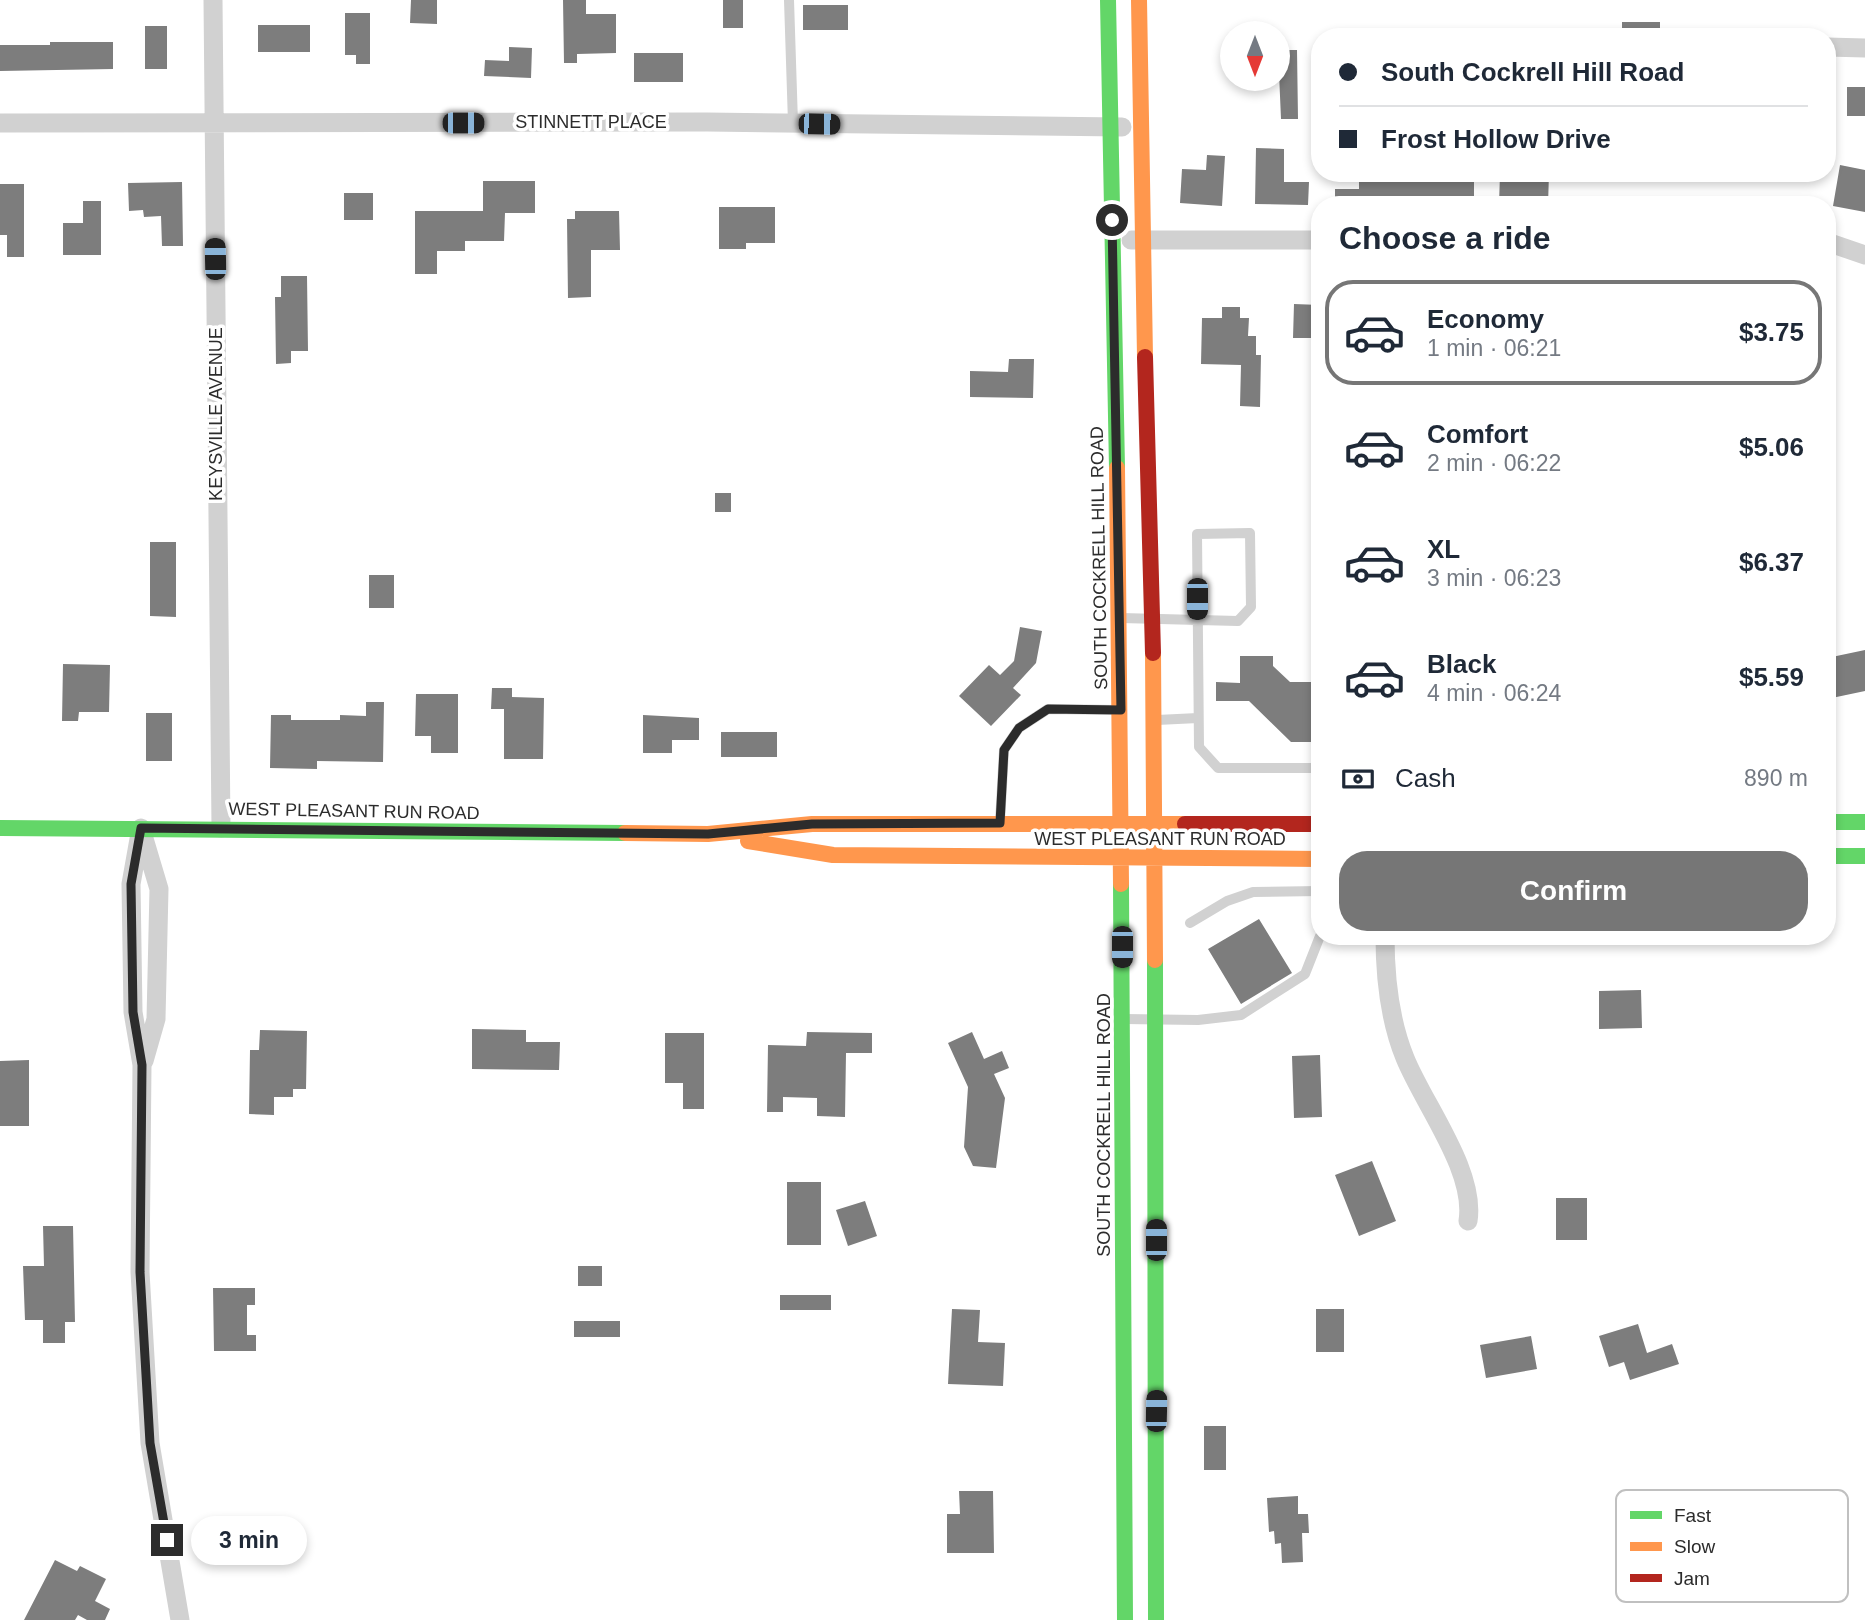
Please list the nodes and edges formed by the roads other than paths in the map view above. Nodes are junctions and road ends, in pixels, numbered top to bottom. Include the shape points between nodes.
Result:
1 (212, 0) edge
2 (789, 0) edge
3 (1108, 0) edge
4 (1139, 0) edge
5 (1836, 47) edge
6 (1865, 48) edge
7 (0, 123) edge
8 (214, 123) junction
9 (793, 123) junction
10 (1109, 127) junction
11 (1141, 127) junction
12 (1112, 240) junction
13 (1142, 240) junction
14 (1311, 240) edge
15 (1836, 245) edge
16 (1865, 256) edge
17 (1120, 618) junction
18 (1154, 619) junction
19 (1197, 621) junction
20 (1121, 710) junction
21 (1198, 718) junction
22 (1155, 720) junction
23 (1311, 768) edge
24 (1836, 822) edge
25 (1865, 822) edge
26 (1000, 823) junction
27 (1121, 823) junction
28 (1156, 823) junction
29 (1311, 824) edge
30 (0, 828) edge
31 (141, 828) junction
32 (221, 828) junction
33 (708, 834) junction
34 (1836, 856) edge
35 (1865, 856) edge
36 (1122, 858) junction
37 (1156, 859) junction
38 (1311, 859) edge
39 (1311, 891) edge
40 (1190, 923) dead end
41 (1316, 945) edge
42 (1385, 945) edge
43 (1122, 1018) junction
44 (1155, 1019) junction
45 (142, 1065) junction
46 (1468, 1221) dead end
47 (180, 1620) edge
48 (1125, 1620) edge
49 (1156, 1620) edge

1 - 8 street, KEYSVILLE AVENUE
2 - 9 lane
3 - 10 main road, SOUTH COCKRELL HILL ROAD
4 - 11 main road
5 - 6 street
7 - 8 street, STINNETT PLACE
8 - 9 street, STINNETT PLACE
8 - 32 street, KEYSVILLE AVENUE
9 - 10 street, STINNETT PLACE
10 - 11 street, STINNETT PLACE
10 - 12 main road, SOUTH COCKRELL HILL ROAD
11 - 13 main road
12 - 13 street
12 - 17 main road, SOUTH COCKRELL HILL ROAD
13 - 14 street
13 - 18 main road
15 - 16 street
17 - 18 lane
17 - 20 main road, SOUTH COCKRELL HILL ROAD
18 - 19 lane
18 - 22 main road
19 - 19 lane via 1238,621 1251,607 1251,533 1196,534
19 - 21 lane
20 - 26 lane via 1048,709 1019,728 1004,750
20 - 27 main road, SOUTH COCKRELL HILL ROAD
21 - 22 lane
21 - 23 lane via 1199,747 1218,768
22 - 28 main road
24 - 25 main road
26 - 27 main road, WEST PLEASANT RUN ROAD
26 - 33 main road, WEST PLEASANT RUN ROAD via 812,824
27 - 28 main road, WEST PLEASANT RUN ROAD
27 - 36 main road, SOUTH COCKRELL HILL ROAD
28 - 29 main road, WEST PLEASANT RUN ROAD
28 - 37 main road
30 - 31 main road, WEST PLEASANT RUN ROAD
31 - 32 main road, WEST PLEASANT RUN ROAD
31 - 45 street via 131,884 133,1012
31 - 45 street via 159,889 156,1019
32 - 33 main road, WEST PLEASANT RUN ROAD
33 - 36 main road, WEST PLEASANT RUN ROAD via 833,855
34 - 35 main road
36 - 37 main road, WEST PLEASANT RUN ROAD
36 - 43 main road, SOUTH COCKRELL HILL ROAD
37 - 38 main road, WEST PLEASANT RUN ROAD
37 - 44 main road
39 - 40 lane via 1253,892
41 - 44 lane via 1305,974 1241,1015
42 - 46 street via 1391,1012 1405,1057 1468,1190
43 - 44 lane
43 - 48 main road, SOUTH COCKRELL HILL ROAD
44 - 49 main road
45 - 47 street via 140,1272 150,1443

